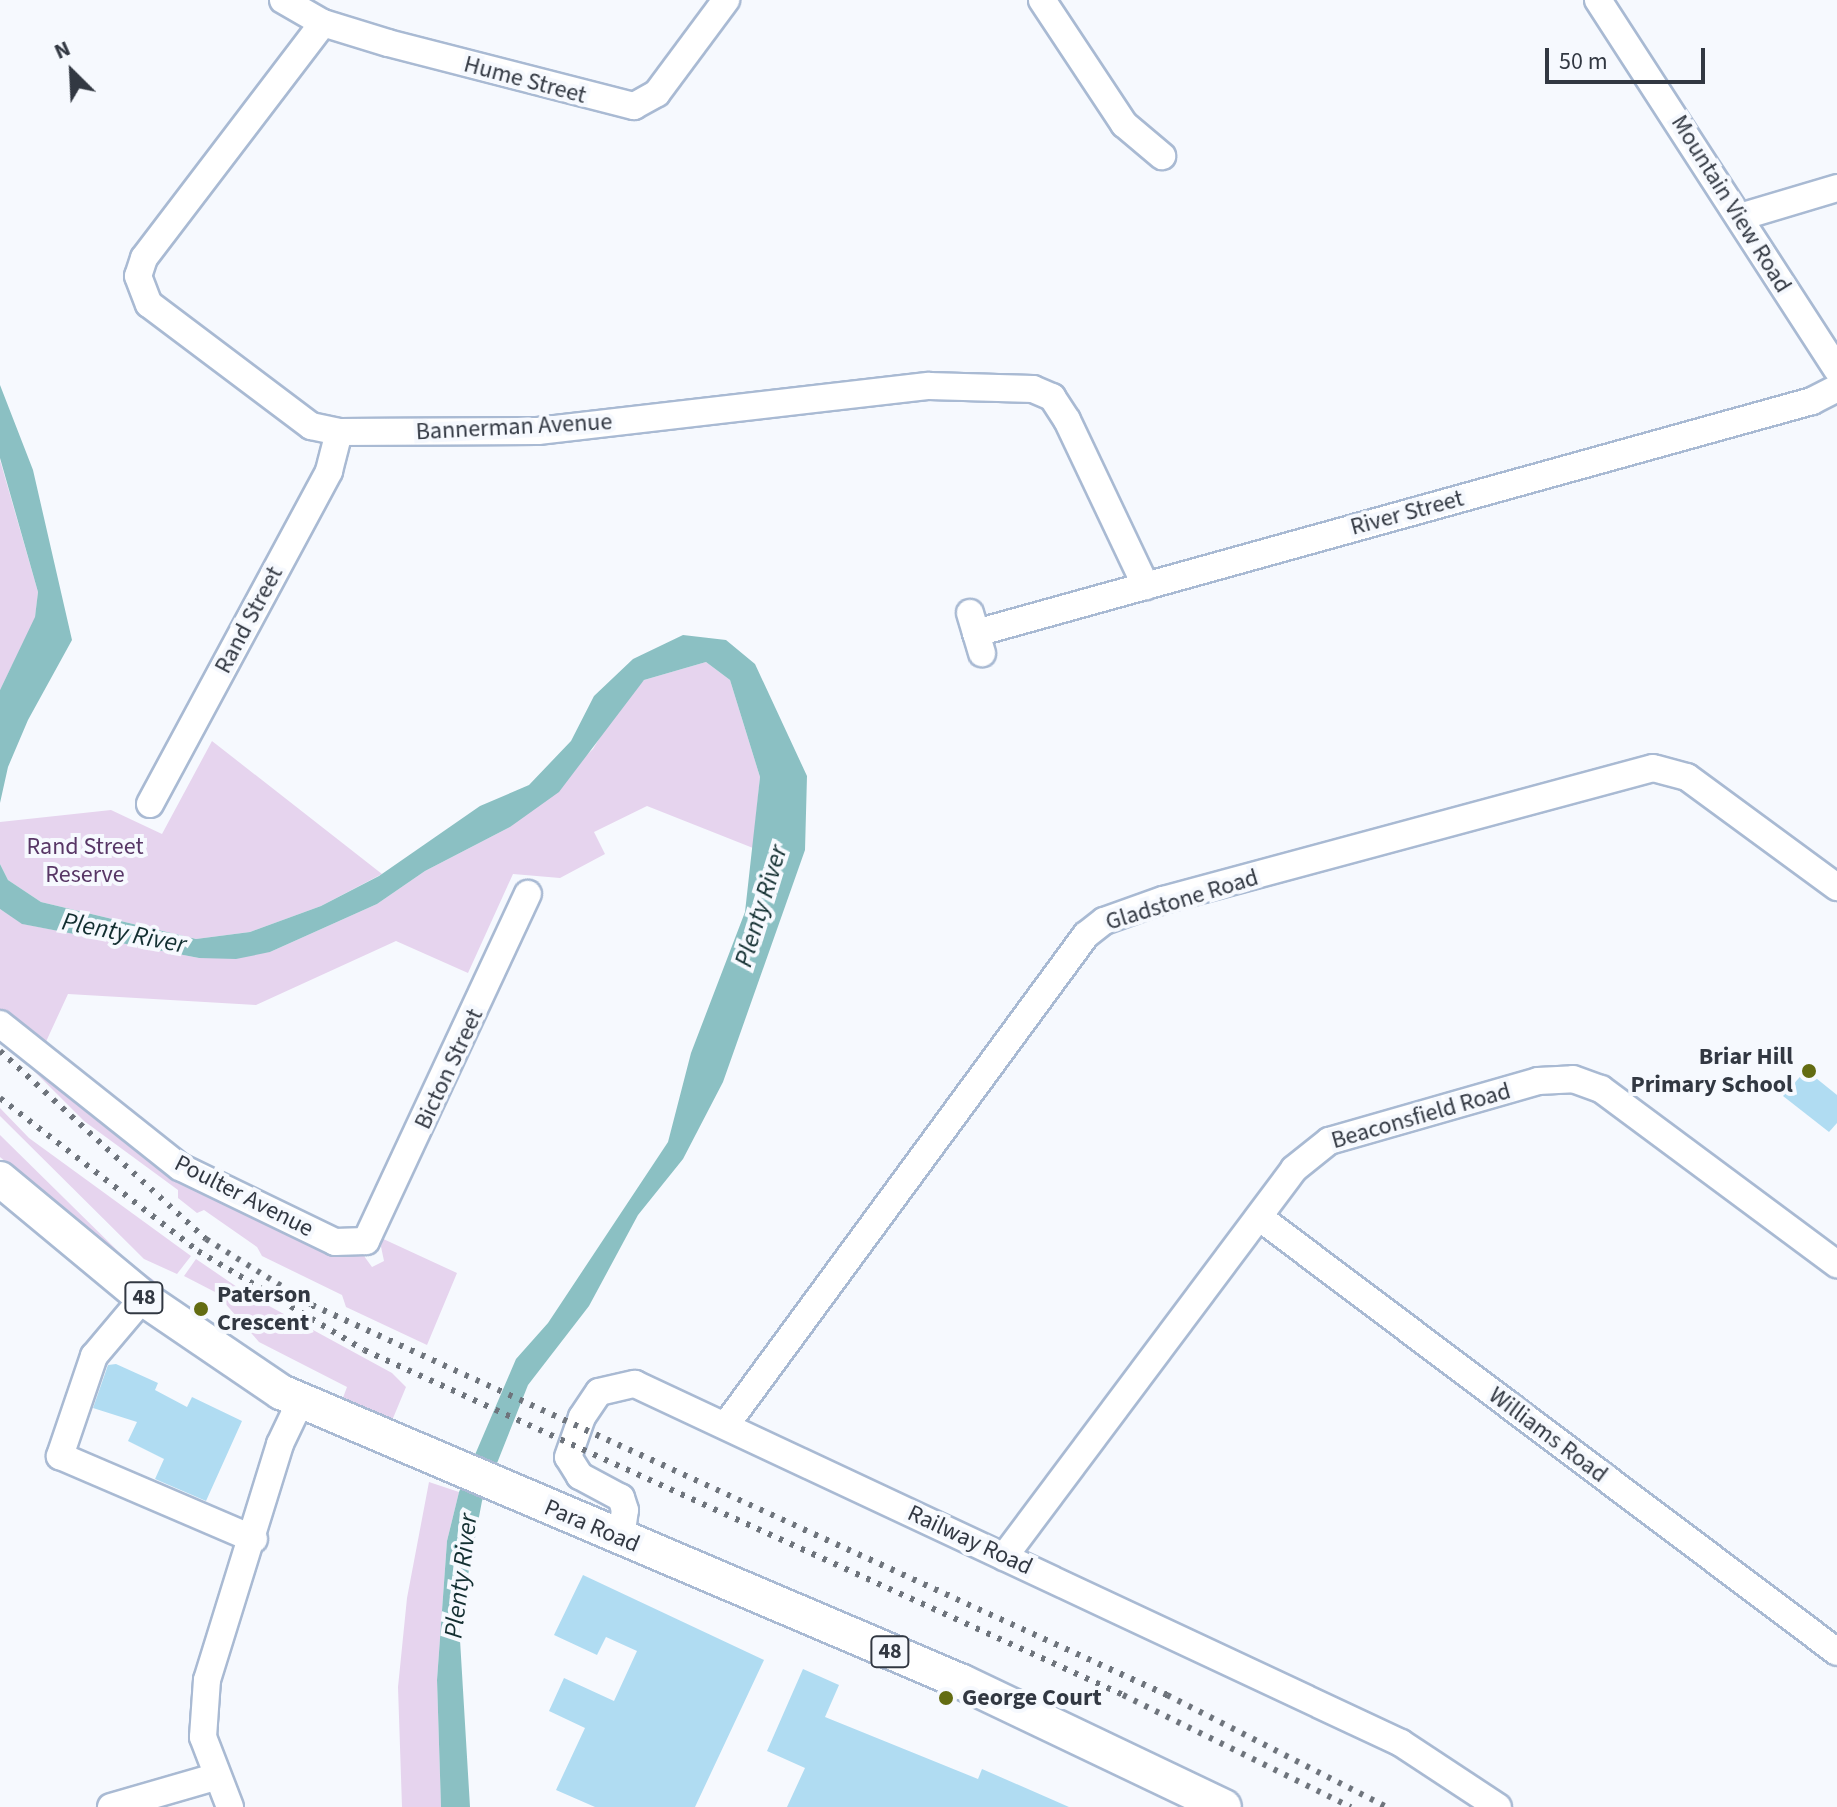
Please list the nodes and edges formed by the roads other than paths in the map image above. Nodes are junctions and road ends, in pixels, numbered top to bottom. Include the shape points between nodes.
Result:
1 (283, 0) edge
2 (726, 0) edge
3 (1042, 0) edge
4 (1598, 0) edge
5 (323, 23) junction
6 (1162, 156) dead end
7 (1837, 188) edge
8 (1740, 217) junction
9 (1837, 369) edge
10 (1837, 388) edge
11 (339, 432) junction
12 (1146, 586) junction
13 (976, 633) dead end
14 (150, 804) dead end
15 (1837, 887) edge
16 (528, 894) dead end
17 (0, 1024) edge
18 (0, 1179) edge
19 (1259, 1217) junction
20 (371, 1251) joint
21 (1837, 1264) edge
22 (143, 1298) junction
23 (300, 1402) junction
24 (726, 1425) junction
25 (621, 1538) junction
26 (254, 1539) junction
27 (1004, 1557) junction
28 (1837, 1652) edge
29 (215, 1777) junction
30 (111, 1807) edge
31 (230, 1807) edge
32 (1224, 1807) edge
33 (1498, 1807) edge

1 - 5 street, Hume Street
2 - 5 street, Hume Street via 657,93 634,106
3 - 6 street via 1124,124
4 - 8 street, Mountain View Road
5 - 11 street, Bannerman Avenue via 144,258 138,283 149,304 311,426
7 - 8 street
8 - 9 street, Mountain View Road
10 - 12 street, River Street via 1812,401
11 - 12 street, Bannerman Avenue via 538,431 929,386 1033,389 1052,397 1067,420
11 - 14 street, Rand Street via 329,471
12 - 13 street, River Street
15 - 24 street, Gladstone Road via 1687,777 1653,768 1163,900 1104,921 1086,935
16 - 20 street, Bicton Street
17 - 20 street, Poulter Avenue via 180,1167 335,1242
18 - 22 main road, Para Road / 48
19 - 21 street, Beaconsfield Road via 1294,1169 1329,1141 1538,1081 1573,1079 1601,1089
19 - 27 street, Beaconsfield Road
19 - 28 street, Williams Road
22 - 23 main road, Para Road / 48 via 233,1365
22 - 26 street via 94,1356 60,1456
23 - 25 main road, Para Road / 48
23 - 26 street via 280,1444
24 - 25 street, Railway Road via 645,1386 614,1385 599,1392 582,1417 568,1457 580,1476 621,1498
24 - 27 street, Railway Road
25 - 32 main road, Para Road / 48 via 962,1682
26 - 29 street via 201,1711
27 - 33 street, Railway Road via 1401,1743
29 - 30 street
29 - 31 street

